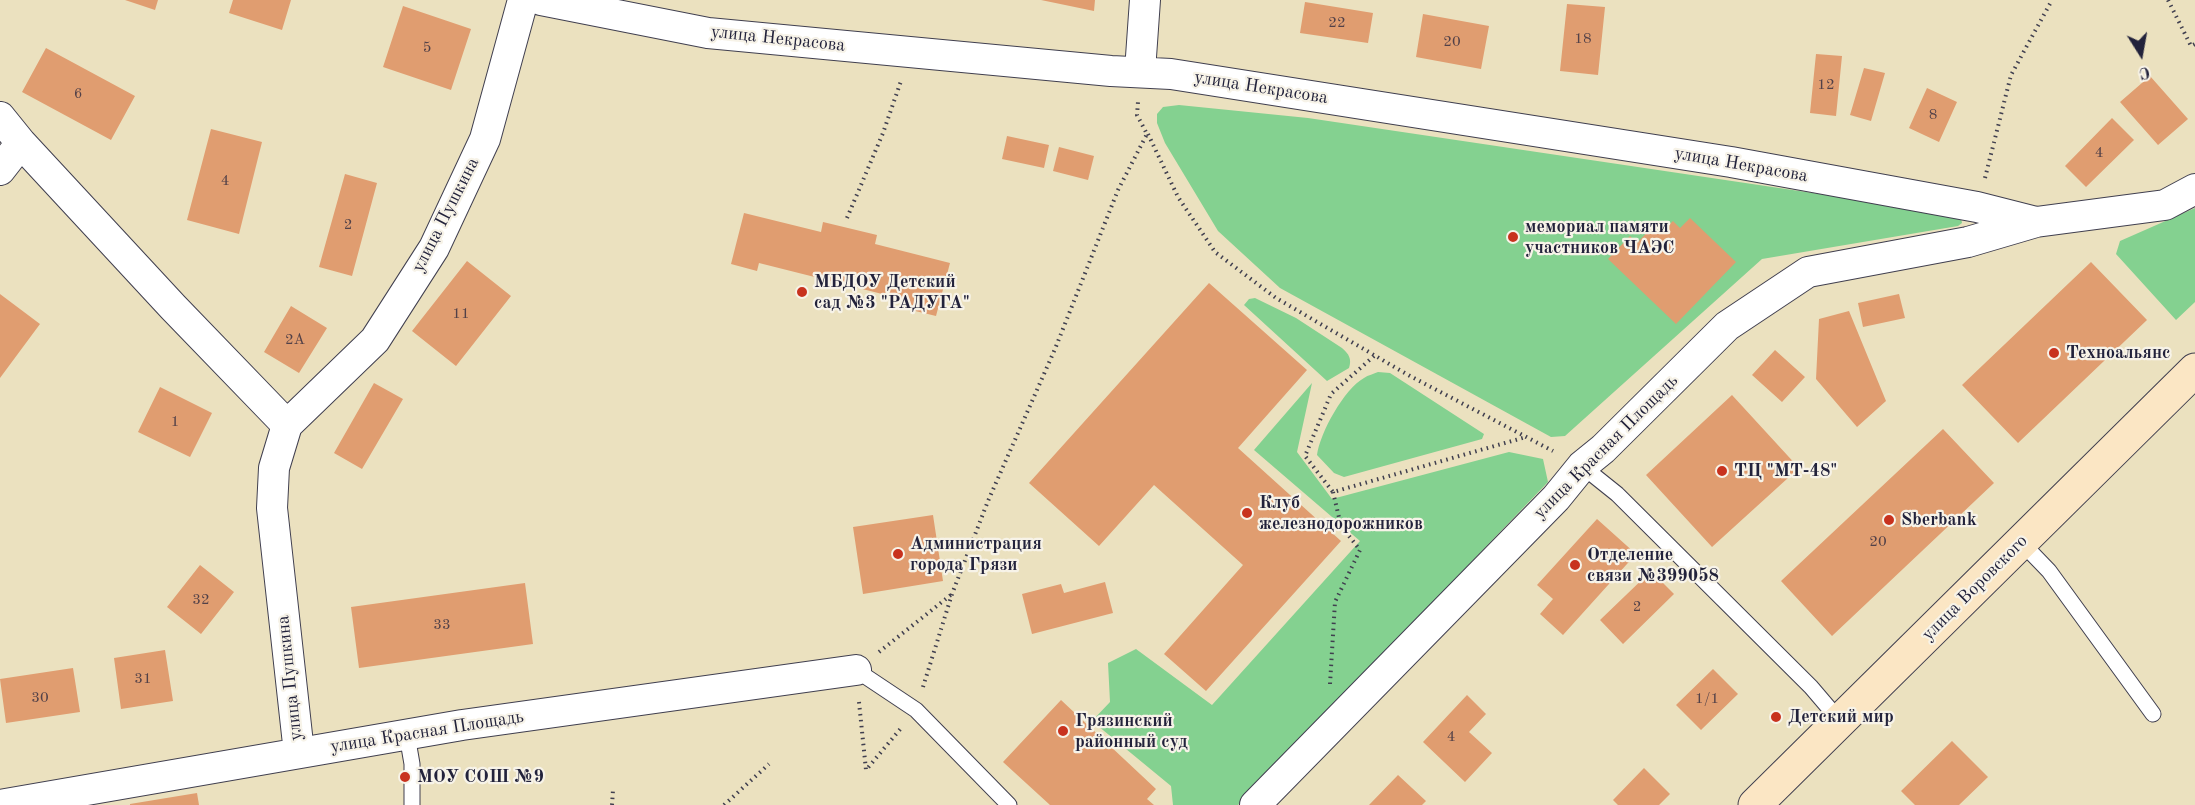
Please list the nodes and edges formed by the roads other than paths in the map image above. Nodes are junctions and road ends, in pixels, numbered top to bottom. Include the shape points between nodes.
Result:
1 (523, 0) edge
2 (541, 0) edge
3 (1145, 0) edge
4 (1129, 71) junction
5 (0, 117) edge
6 (21, 143) junction
7 (0, 170) edge
8 (2195, 189) edge
9 (1977, 207) junction
10 (2036, 222) junction
11 (1968, 242) junction
12 (2195, 370) edge
13 (287, 425) junction
14 (1582, 466) junction
15 (2021, 542) junction
16 (856, 670) joint
17 (2153, 714) dead end
18 (1840, 721) junction
19 (407, 735) junction
20 (298, 753) junction
21 (0, 805) edge
22 (412, 805) edge
23 (1009, 805) edge
24 (1255, 805) edge
25 (1755, 805) edge

1 - 13 street, улица Пушкина via 484,139 434,248 375,340
2 - 4 street, улица Некрасова via 708,33
3 - 4 street
4 - 9 street, улица Некрасова via 1171,74 1731,162
5 - 6 street
6 - 7 street
6 - 13 street
8 - 10 street, улица Некрасова via 2164,205
9 - 10 street, улица Некрасова
9 - 11 street via 1989,228
10 - 11 street, улица Красная Площадь
11 - 14 street, улица Красная Площадь via 1808,272 1727,326
12 - 15 main road, улица Воровского
13 - 20 street, улица Пушкина via 274,468 272,508
14 - 18 lane via 1617,494 1811,687
14 - 24 street, улица Красная Площадь via 1556,498
15 - 17 lane via 2049,571
15 - 18 main road, улица Воровского
16 - 19 street, улица Красная Площадь
16 - 23 lane via 916,710
18 - 25 main road, улица Воровского
19 - 20 street, улица Красная Площадь
19 - 22 lane
20 - 21 street, улица Красная Площадь

